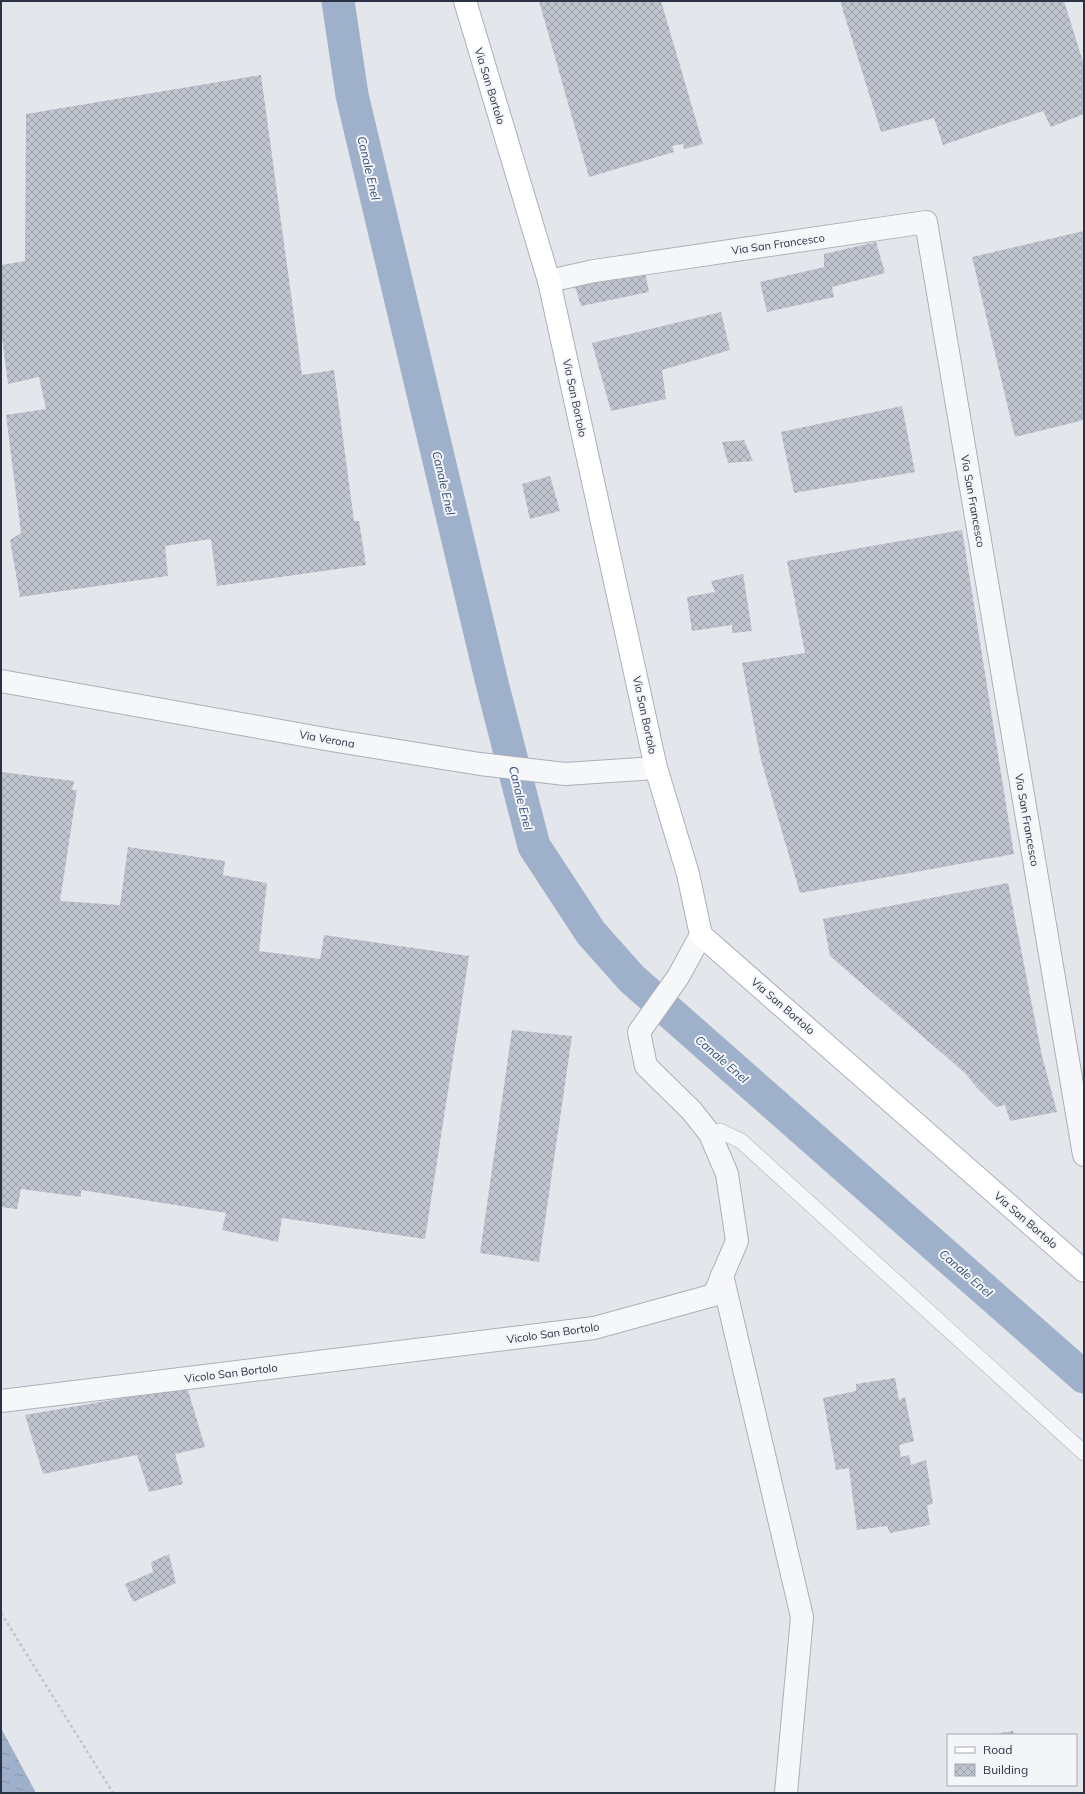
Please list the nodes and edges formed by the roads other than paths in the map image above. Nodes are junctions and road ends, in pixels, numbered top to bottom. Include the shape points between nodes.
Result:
1 (465, 1) edge
2 (549, 281) junction
3 (1, 681) edge
4 (656, 768) junction
5 (702, 935) junction
6 (710, 1134) junction
7 (1084, 1155) edge
8 (1084, 1271) edge
9 (722, 1275) junction
10 (1, 1401) edge
11 (1084, 1453) edge
12 (786, 1793) edge

1 - 2 street, Via San Bortolo
2 - 4 street, Via San Bortolo
2 - 7 street, Via San Francesco via 594,271 926,222
3 - 4 street, Via Verona via 480,764 565,774
4 - 5 street, Via San Bortolo via 688,874
5 - 6 street, Vicolo San Bortolo via 678,977 639,1032 646,1066 691,1110
5 - 8 street, Via San Bortolo
6 - 9 street, Vicolo San Bortolo via 727,1174 737,1241
6 - 11 lane via 720,1131 741,1141
9 - 10 street, Vicolo San Bortolo via 714,1294 594,1328
9 - 12 street via 802,1617

